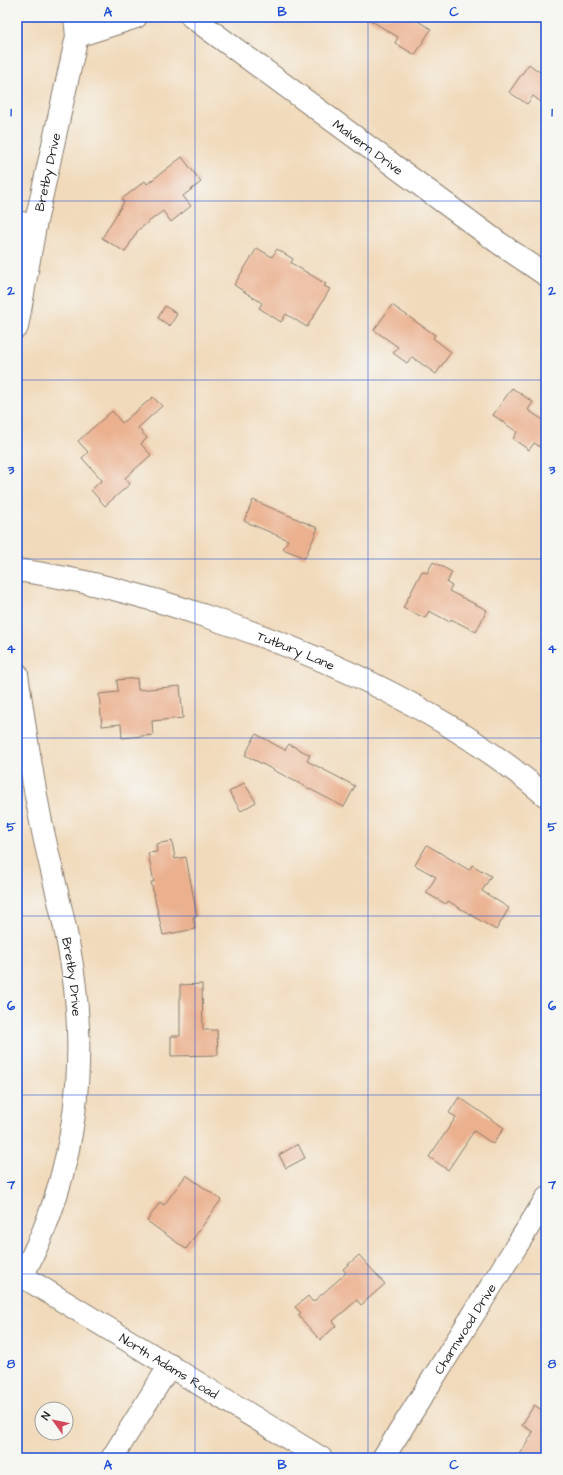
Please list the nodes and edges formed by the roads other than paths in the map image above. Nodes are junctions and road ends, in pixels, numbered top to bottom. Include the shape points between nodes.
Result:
1 (136, 17) edge
2 (192, 17) edge
3 (76, 26) edge
4 (26, 224) edge
5 (546, 275) edge
6 (17, 327) edge
7 (17, 570) edge
8 (17, 674) edge
9 (546, 796) edge
10 (546, 1199) edge
11 (20, 1275) edge
12 (170, 1365) junction
13 (112, 1458) edge
14 (321, 1458) edge
15 (384, 1458) edge

1 - 3 street
2 - 5 street, Malvern Drive
3 - 4 street, Bretby Drive
4 - 6 street, Bretby Drive
7 - 9 street, Tutbury Lane via 107,587 171,604 308,654 416,707 458,732
8 - 11 street, Bretby Drive via 43,834 69,948 78,1026 76,1103 63,1173 38,1247
10 - 15 street, Charnwood Drive
11 - 12 street, North Adams Road
12 - 13 street
12 - 14 street, North Adams Road

